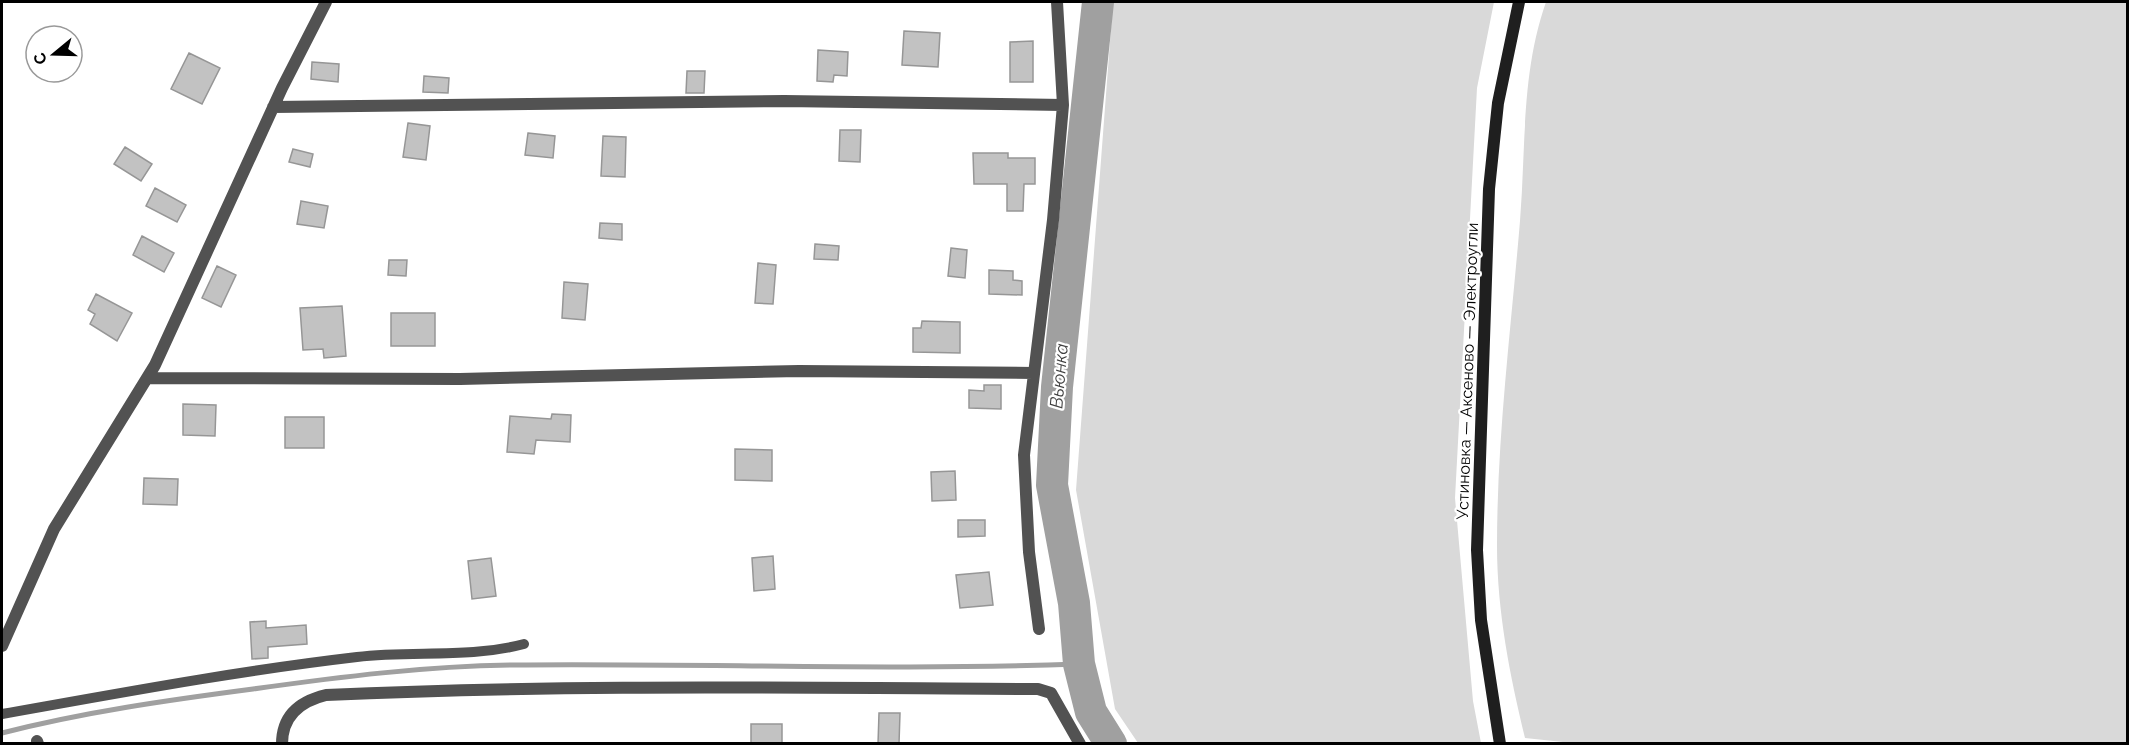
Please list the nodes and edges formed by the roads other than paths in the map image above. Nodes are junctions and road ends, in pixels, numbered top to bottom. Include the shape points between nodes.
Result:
1 (326, 2) edge
2 (1057, 2) edge
3 (1519, 2) edge
4 (1064, 105) junction
5 (273, 107) junction
6 (1034, 373) junction
7 (147, 378) junction
8 (1039, 629) dead end
9 (524, 644) dead end
10 (2, 646) edge
11 (2, 714) edge
12 (282, 744) edge
13 (1080, 744) edge
14 (1500, 744) edge

1 - 5 street
2 - 4 street
3 - 14 main road, Устиновка — Аксеново — Электроугли via 1498,103 1489,189 1478,550 1481,620
4 - 5 street via 772,101
4 - 6 street
5 - 7 street
6 - 7 street via 800,371 460,379
6 - 8 street via 1024,455 1029,552
7 - 10 street via 54,529
9 - 11 lane via 493,652 360,656 307,663
12 - 13 street via 290,715 307,700 326,695 450,689 799,688 1038,689 1051,693

